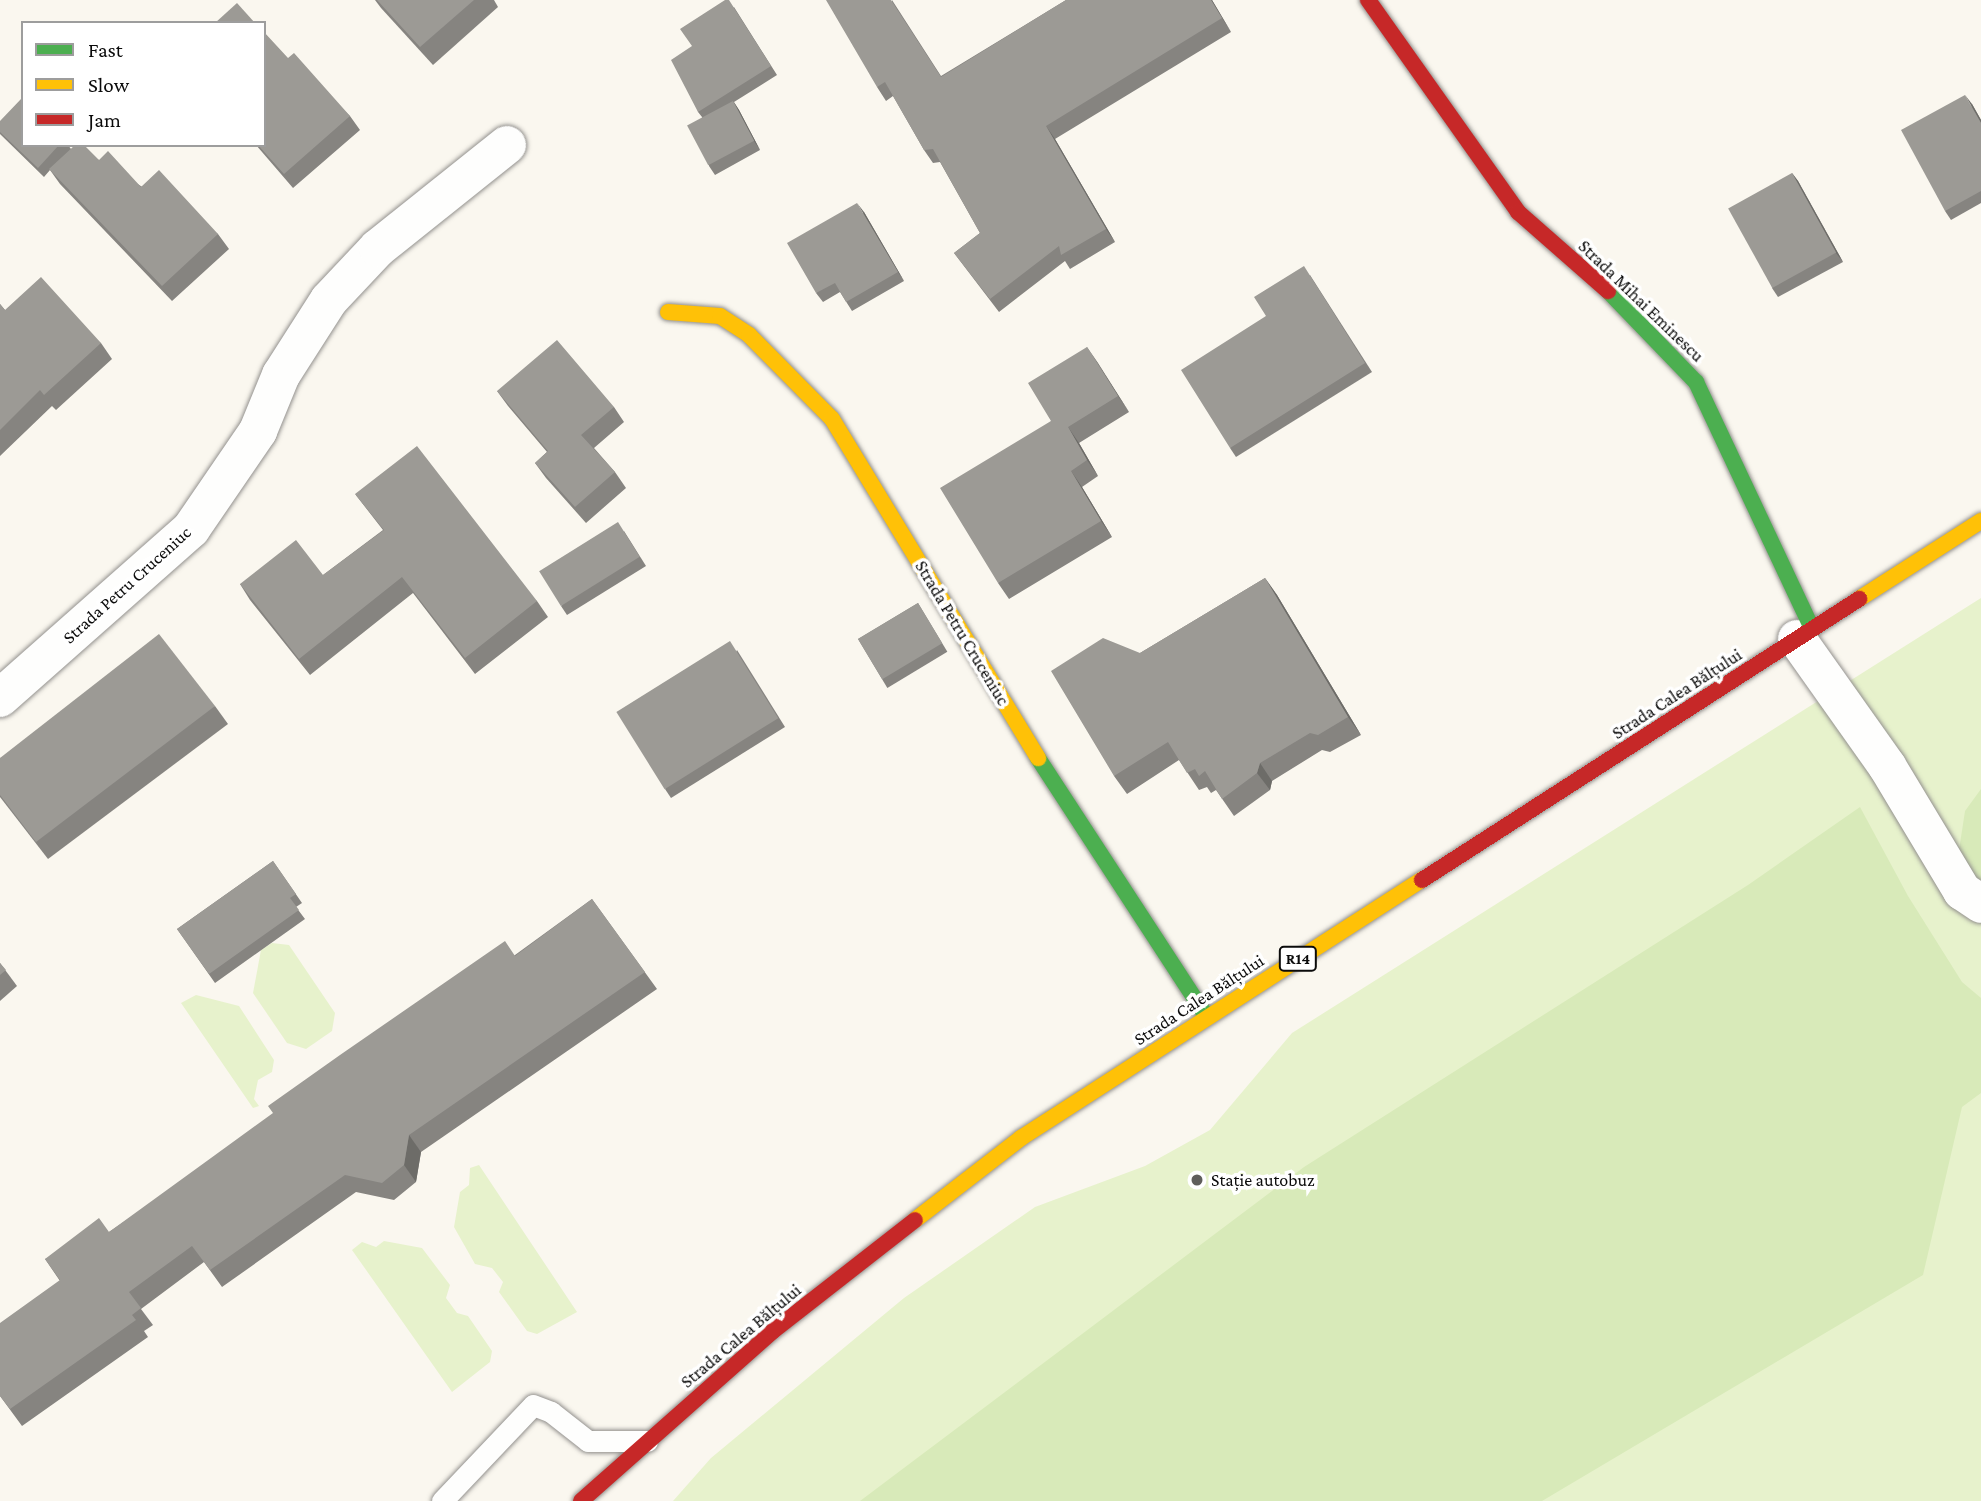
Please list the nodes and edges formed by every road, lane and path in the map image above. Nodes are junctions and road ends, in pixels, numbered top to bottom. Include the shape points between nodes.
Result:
1 (1368, 0) edge
2 (507, 145) dead end
3 (668, 312) dead end
4 (1981, 521) edge
5 (1805, 634) junction
6 (0, 698) edge
7 (1981, 904) edge
8 (1207, 1017) junction
9 (647, 1441) junction
10 (620, 1489) dead end
11 (442, 1501) edge
12 (581, 1501) edge

1 - 5 main road, Strada Mihai Eminescu via 1518,212 1618,300 1696,382
2 - 6 street, Strada Petru Cruceniuc via 378,248 329,300 281,375 258,430 191,528
3 - 8 main road, Strada Petru Cruceniuc via 720,316 749,335 832,419 1042,764
4 - 5 main road, Strada Calea Bălțului / R14
5 - 7 street via 1962,891
5 - 8 main road, Strada Calea Bălțului / R14
8 - 9 main road, Strada Calea Bălțului / R14 via 1021,1138 773,1331
9 - 10 main road, R14
9 - 11 lane via 588,1441 551,1412 533,1405
9 - 12 main road, R14

